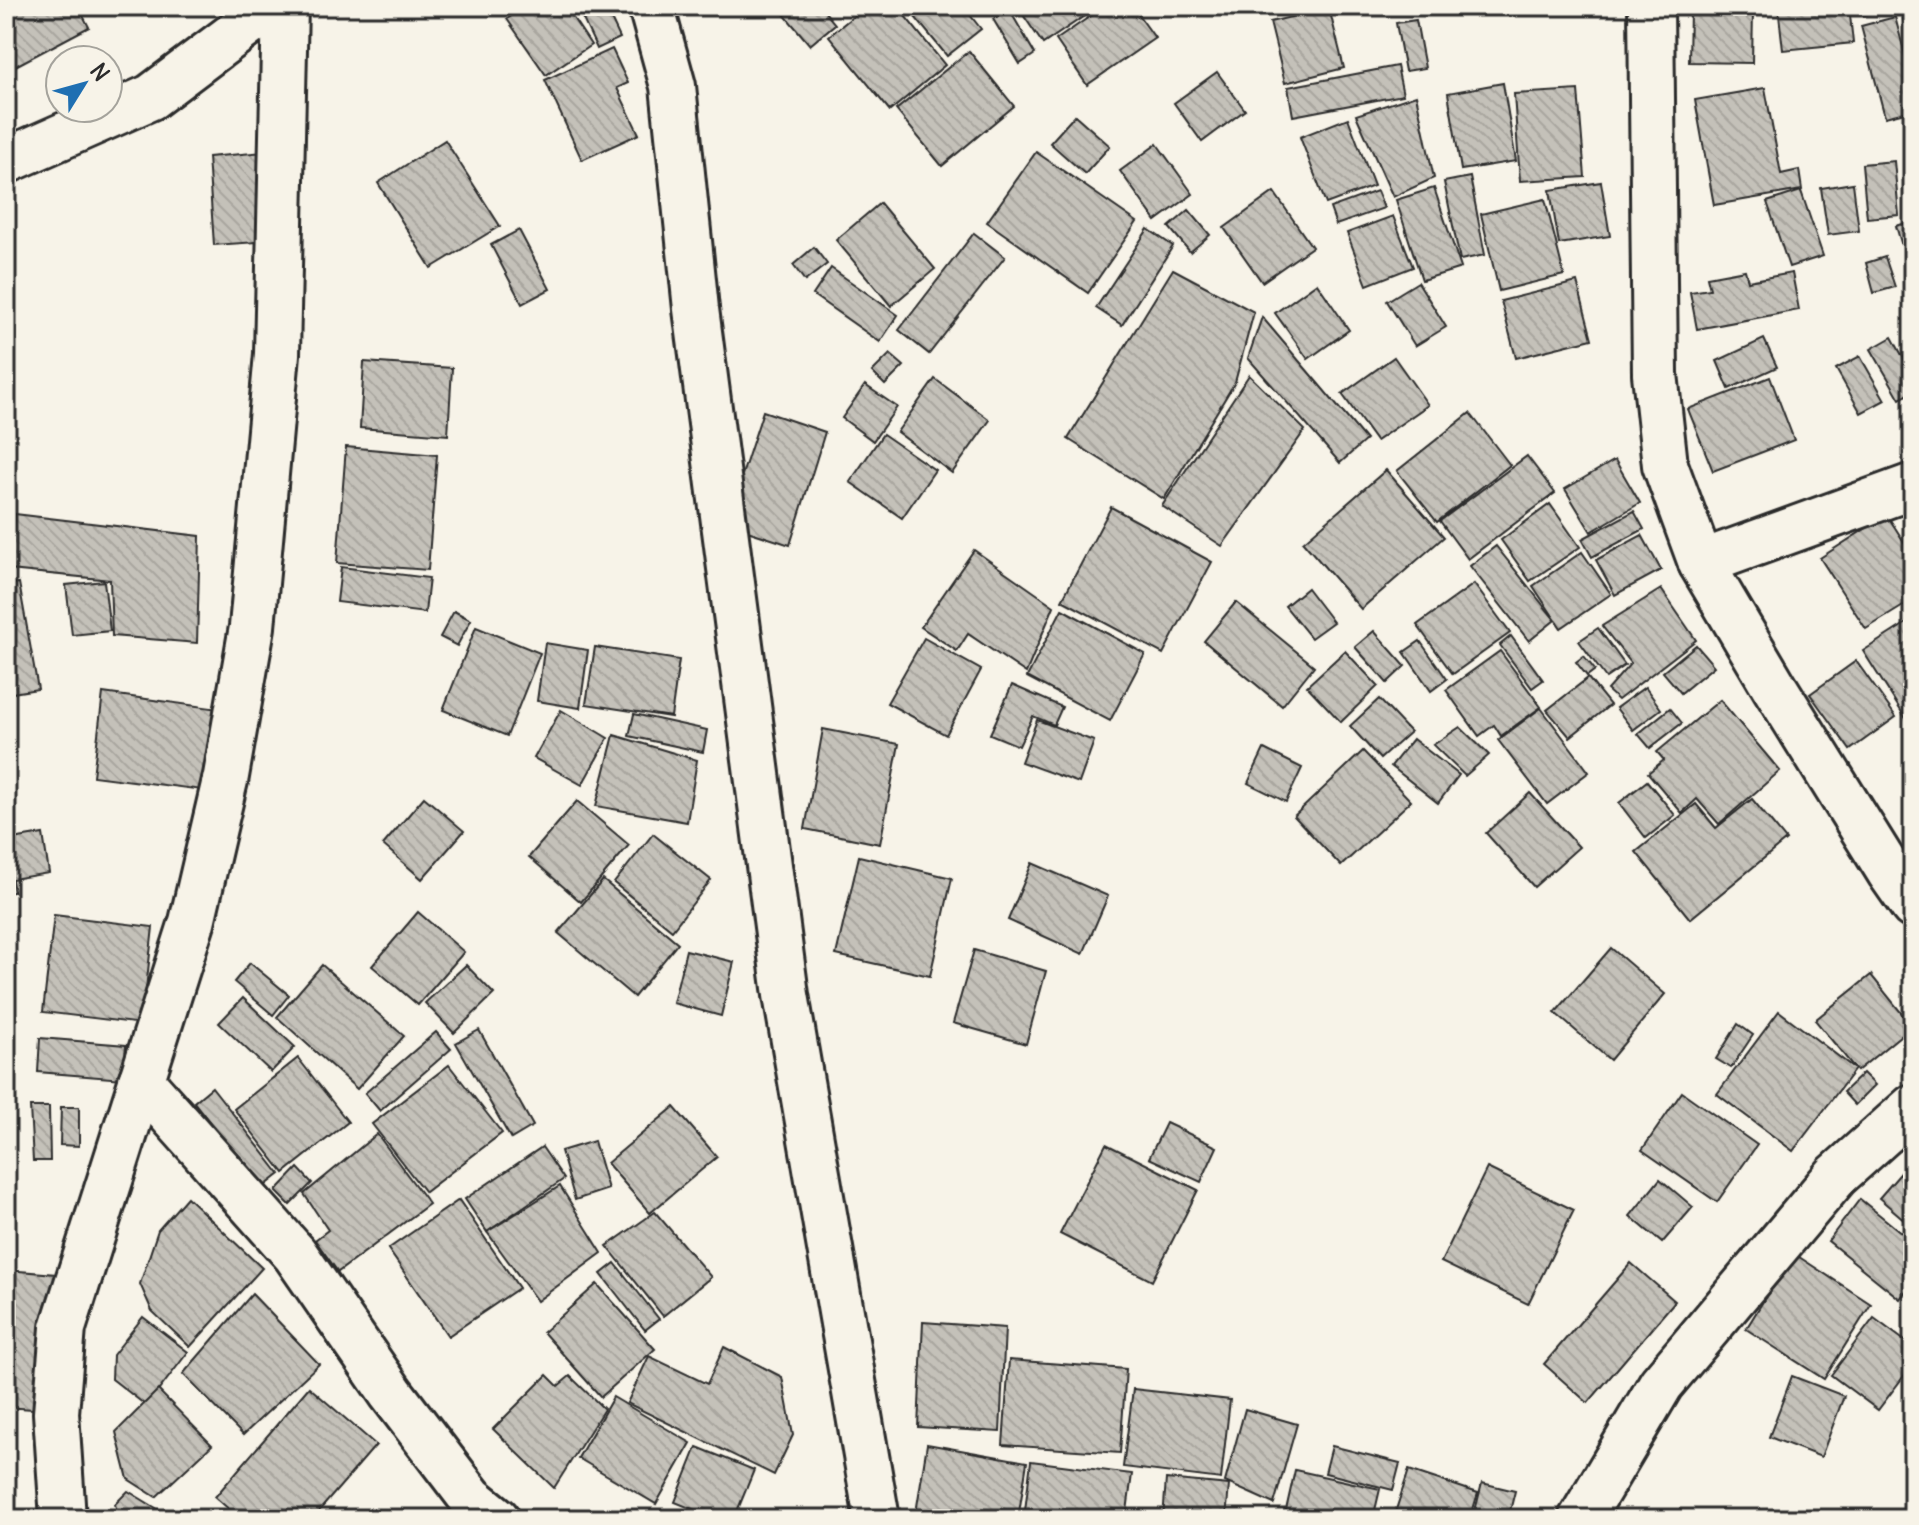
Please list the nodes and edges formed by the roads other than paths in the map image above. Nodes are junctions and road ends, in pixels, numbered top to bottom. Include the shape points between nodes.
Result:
1 (272, 6) edge
2 (285, 6) edge
3 (651, 6) edge
4 (1651, 6) edge
5 (6, 161) edge
6 (1913, 486) edge
7 (1701, 563) junction
8 (1913, 906) edge
9 (141, 1081) junction
10 (1913, 1107) edge
11 (63, 1519) edge
12 (497, 1519) edge
13 (877, 1519) edge
14 (1581, 1519) edge

1 - 5 street via 151,97
2 - 9 street via 277,354 252,627 226,776 192,922
3 - 13 street via 673,86 698,324 786,995
4 - 7 street via 1655,374 1665,465
6 - 7 street
7 - 8 street
9 - 11 street via 63,1328 56,1413
9 - 12 street via 295,1254 471,1498
10 - 14 street via 1836,1176 1661,1384

